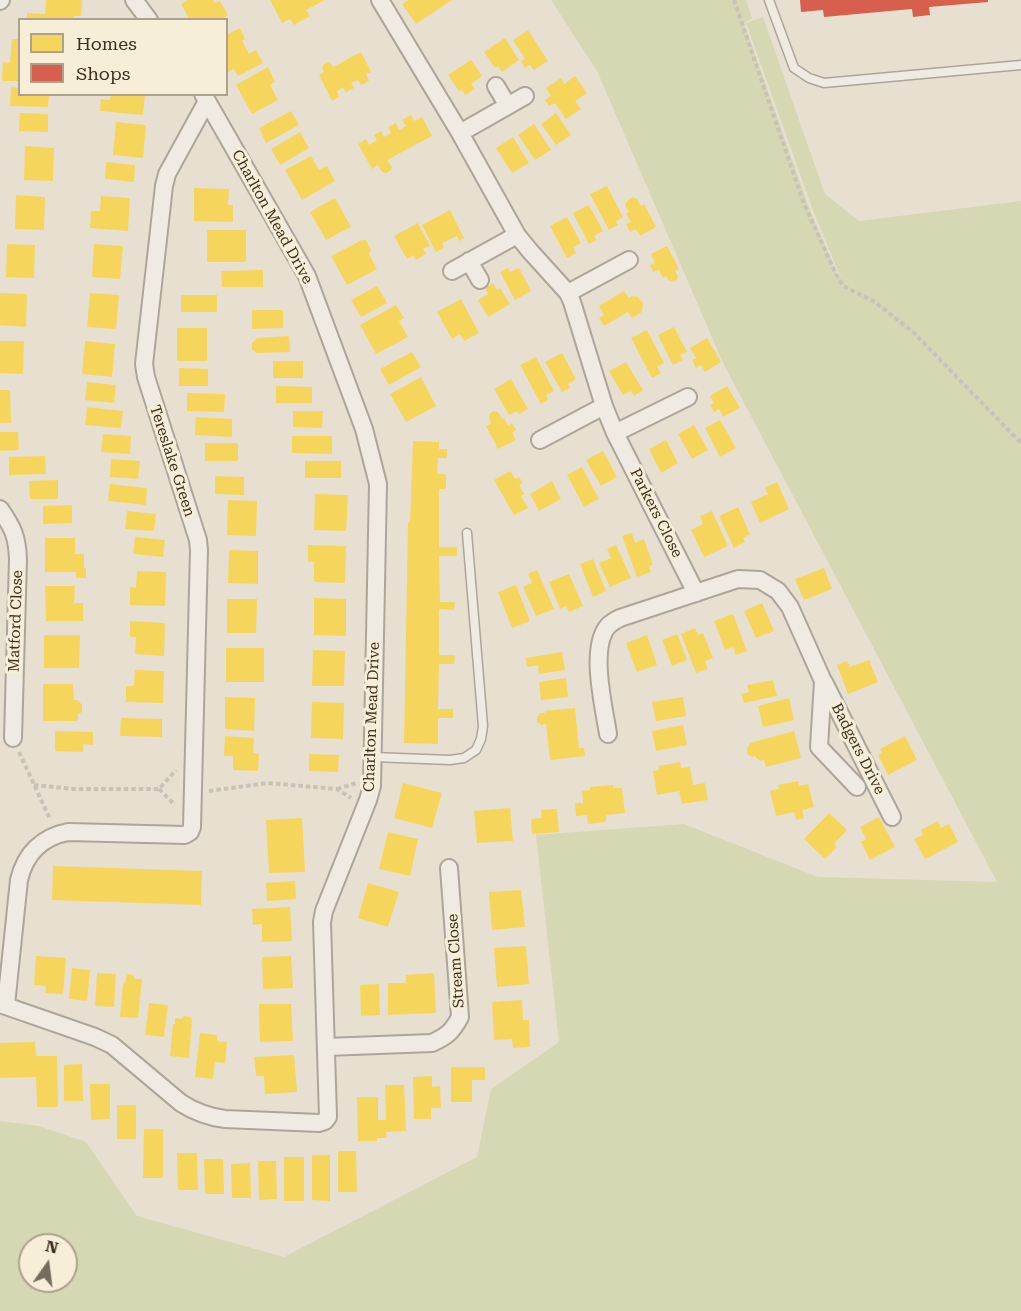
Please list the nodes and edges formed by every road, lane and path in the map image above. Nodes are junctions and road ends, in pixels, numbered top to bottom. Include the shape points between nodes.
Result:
1 (134, 0) edge
2 (380, 0) edge
3 (734, 0) edge
4 (769, 0) edge
5 (148, 18) edge
6 (1021, 65) edge
7 (496, 86) dead end
8 (525, 96) dead end
9 (205, 98) edge
10 (508, 106) junction
11 (460, 133) junction
12 (517, 234) junction
13 (469, 261) junction
14 (622, 269) dead end
15 (452, 271) dead end
16 (480, 280) dead end
17 (568, 293) junction
18 (688, 397) dead end
19 (604, 406) junction
20 (615, 433) junction
21 (540, 440) dead end
22 (1021, 443) edge
23 (0, 509) edge
24 (467, 533) dead end
25 (696, 593) junction
26 (823, 681) junction
27 (608, 734) dead end
28 (13, 738) joint
29 (194, 749) junction
30 (373, 757) junction
31 (34, 784) junction
32 (857, 787) dead end
33 (193, 793) junction
34 (365, 808) junction
35 (892, 817) dead end
36 (57, 834) junction
37 (449, 868) dead end
38 (3, 1005) edge
39 (326, 1047) junction

1 - 5 street
2 - 11 street
3 - 22 path via 804,204 843,286 875,302 914,333
4 - 6 lane via 794,68 824,83
7 - 10 street
8 - 10 street
9 - 29 street, Tereslake Green via 164,186 144,364 198,540
9 - 30 street, Charlton Mead Drive via 307,276 364,429 378,484
10 - 11 street
11 - 12 street
12 - 13 street
12 - 17 street
13 - 15 street
13 - 16 street
14 - 17 street
17 - 19 street, Parkers Close
18 - 20 street
19 - 20 street, Parkers Close
19 - 21 street
20 - 25 street, Parkers Close
23 - 28 street, Matford Close via 17,542 18,559
24 - 30 lane via 481,739 476,750 464,758
25 - 26 street via 738,579 760,580 778,591 790,607
25 - 27 street via 620,618 608,627 600,643 598,662
26 - 32 street via 819,747
26 - 35 street, Badgers Drive
28 - 31 path
29 - 31 path via 159,789 73,789
29 - 33 street, Tereslake Green
30 - 34 street, Charlton Mead Drive via 372,786
31 - 36 path
33 - 34 path via 268,783 337,789
33 - 36 street, Tereslake Green via 192,827 185,835
34 - 39 street, Charlton Mead Drive via 322,922
36 - 38 street via 31,852 22,868
37 - 39 street, Stream Close via 460,1017 453,1030 432,1043
38 - 39 street, Charlton Mead Drive via 112,1045 191,1110 225,1119 325,1121

